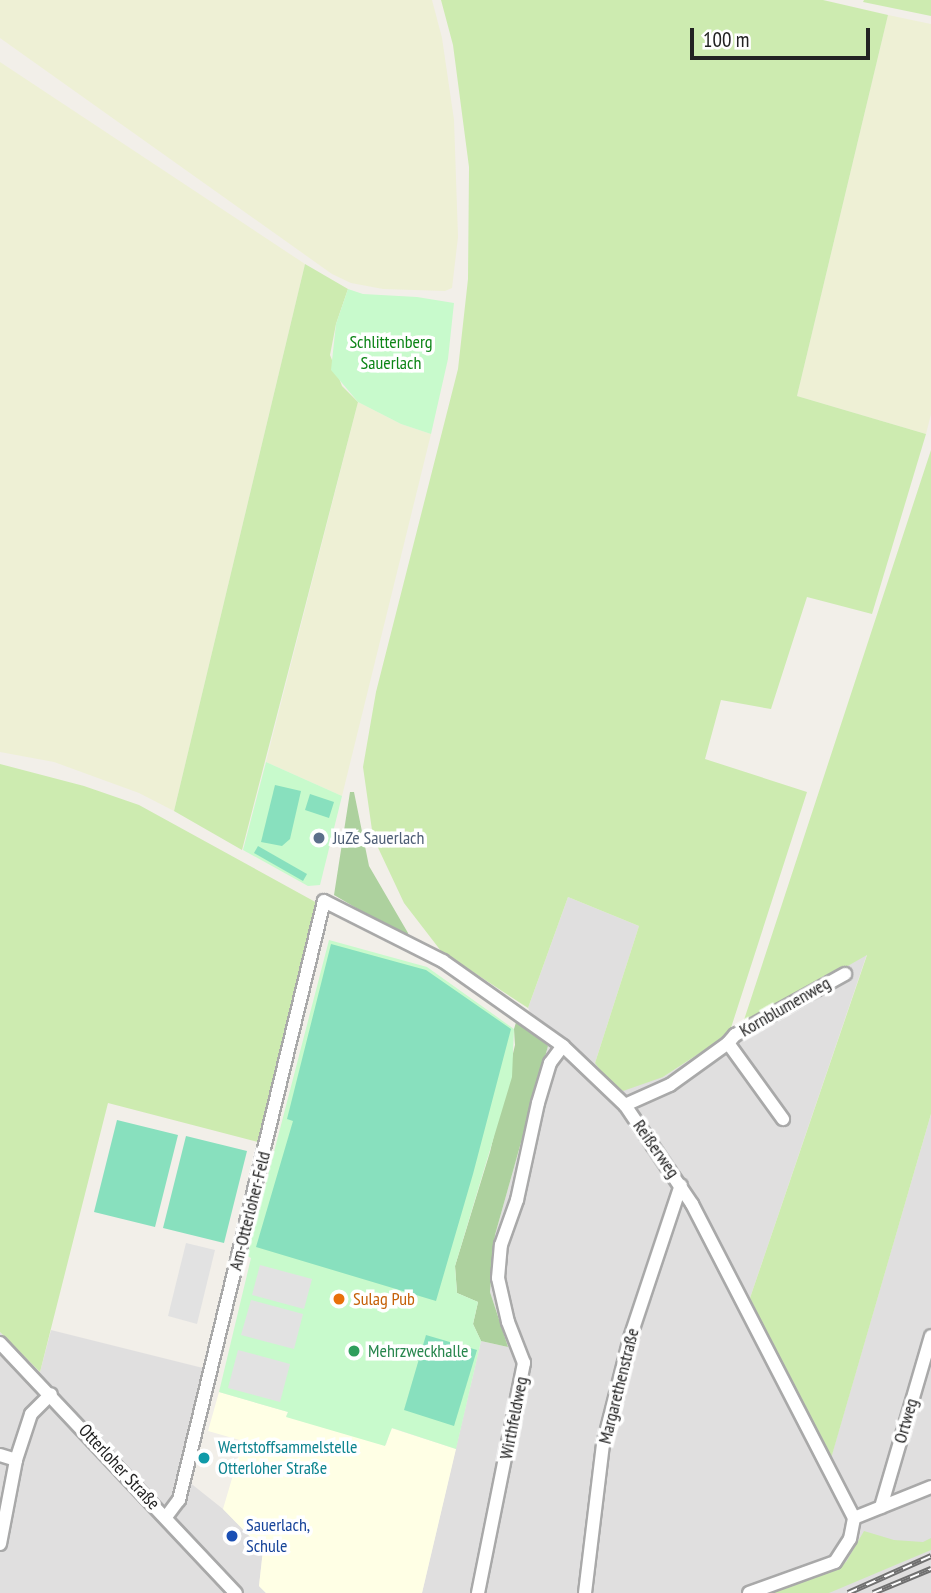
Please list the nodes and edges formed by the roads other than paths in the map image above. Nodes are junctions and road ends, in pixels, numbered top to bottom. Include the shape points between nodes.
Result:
1 (324, 901) joint
2 (845, 974) dead end
3 (728, 1044) junction
4 (563, 1046) junction
5 (625, 1105) junction
6 (783, 1119) dead end
7 (681, 1185) junction
8 (931, 1336) edge
9 (0, 1343) edge
10 (51, 1394) junction
11 (0, 1455) edge
12 (16, 1460) junction
13 (931, 1488) edge
14 (881, 1507) junction
15 (166, 1517) junction
16 (854, 1518) junction
17 (0, 1544) edge
18 (236, 1593) edge
19 (478, 1593) edge
20 (584, 1593) edge
21 (749, 1593) edge

1 - 4 street, Reißerweg via 443,961
1 - 15 street, Am-Otterloher-Feld via 179,1500
2 - 3 street, Kornblumenweg via 735,1035
3 - 5 street, Kornblumenweg via 670,1085
3 - 6 street, Kornblumenweg
4 - 5 street, Reißerweg
4 - 19 street, Wirthfeldweg via 550,1063 517,1200 501,1245 498,1278 524,1363
5 - 7 street, Reißerweg
7 - 16 street, Reißerweg
7 - 20 street, Margarethenstraße via 630,1338 603,1445
8 - 14 street, Ortweg
9 - 10 street, Otterloher Straße
10 - 12 street via 31,1414
10 - 15 street, Otterloher Straße
11 - 12 street
12 - 17 street
13 - 14 street
14 - 16 street
15 - 18 street, Otterloher Straße
16 - 21 street via 850,1539 835,1562

